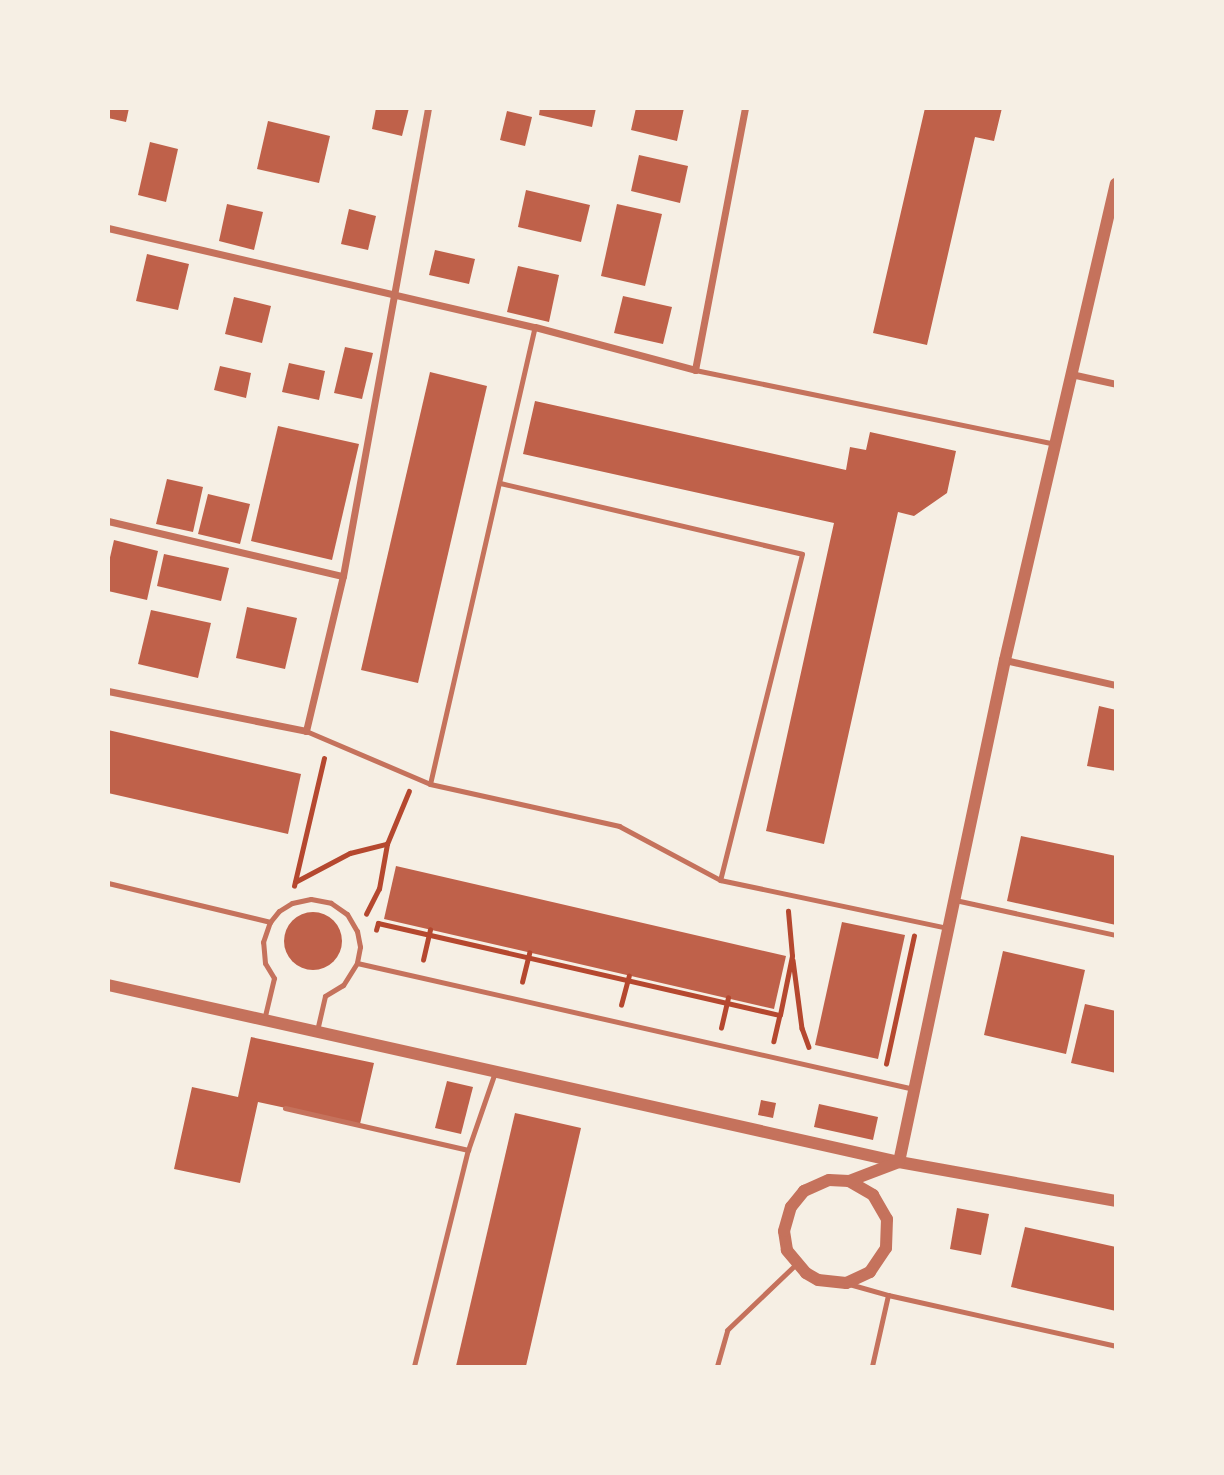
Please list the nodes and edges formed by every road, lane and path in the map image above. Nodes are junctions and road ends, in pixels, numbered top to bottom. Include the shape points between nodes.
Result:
1 (428, 108) edge
2 (745, 108) edge
3 (1115, 184) edge
4 (108, 228) edge
5 (392, 294) junction
6 (534, 327) junction
7 (695, 370) junction
8 (1071, 374) junction
9 (1115, 384) edge
10 (1055, 444) junction
11 (500, 483) junction
12 (108, 521) edge
13 (343, 576) junction
14 (1005, 660) junction
15 (1115, 685) edge
16 (108, 691) edge
17 (306, 731) junction
18 (328, 740) junction
19 (414, 777) junction
20 (430, 784) junction
21 (387, 844) junction
22 (720, 880) junction
23 (295, 882) junction
24 (108, 883) edge
25 (785, 893) junction
26 (955, 900) junction
27 (292, 903) junction
28 (270, 922) junction
29 (917, 922) junction
30 (950, 929) junction
31 (357, 932) junction
32 (430, 932) junction
33 (375, 934) dead end
34 (1115, 934) edge
35 (529, 955) junction
36 (793, 956) junction
37 (357, 963) junction
38 (419, 977) junction
39 (628, 978) junction
40 (108, 985) edge
41 (518, 999) junction
42 (727, 1001) junction
43 (780, 1015) junction
44 (264, 1020) junction
45 (618, 1022) junction
46 (317, 1032) junction
47 (717, 1045) junction
48 (772, 1049) dead end
49 (814, 1059) dead end
50 (495, 1072) junction
51 (883, 1076) dead end
52 (916, 1090) junction
53 (285, 1108) dead end
54 (468, 1150) junction
55 (899, 1162) junction
56 (849, 1181) junction
57 (1115, 1200) edge
58 (797, 1263) junction
59 (846, 1283) junction
60 (888, 1295) junction
61 (1115, 1346) edge
62 (414, 1367) edge
63 (717, 1367) edge
64 (872, 1367) edge

1 - 5 street
2 - 7 street
3 - 8 street
4 - 5 street
5 - 6 street
5 - 13 street
6 - 7 street
6 - 11 lane
7 - 10 lane
8 - 9 street
8 - 10 street
10 - 14 street
11 - 20 lane
11 - 22 lane via 802,554
12 - 13 street
13 - 17 street
14 - 15 street
14 - 26 street
16 - 17 street
17 - 18 lane
18 - 19 lane
18 - 23 path
19 - 20 lane
19 - 21 path
20 - 22 lane via 619,826
21 - 23 path via 350,853
21 - 31 path via 379,889
22 - 25 lane
23 - 27 path
24 - 28 lane
25 - 29 lane
25 - 36 path
26 - 30 street
26 - 34 lane
27 - 28 lane
27 - 31 lane via 311,899 331,903 347,914
28 - 44 lane via 263,942 265,963 274,978
29 - 30 lane
29 - 51 path
30 - 52 street
31 - 37 lane
32 - 33 path via 378,923
32 - 35 path
32 - 38 path
35 - 39 path
35 - 41 path
36 - 43 path
36 - 49 path via 802,1028
37 - 38 lane
37 - 46 lane via 343,985 325,996
38 - 41 lane
39 - 42 path
39 - 45 path
40 - 44 street
41 - 45 lane
42 - 43 path
42 - 47 path
43 - 48 path
44 - 46 street
45 - 47 lane
46 - 50 street
47 - 52 lane
50 - 54 lane
50 - 55 street
52 - 55 street
53 - 54 lane
54 - 62 lane
55 - 56 street
55 - 57 street
56 - 58 street via 829,1180 804,1191 791,1207 784,1231
56 - 59 street via 873,1195 887,1219 886,1248 870,1272
58 - 59 street via 818,1280
58 - 63 lane via 727,1330
59 - 60 lane
60 - 61 lane
60 - 64 lane

